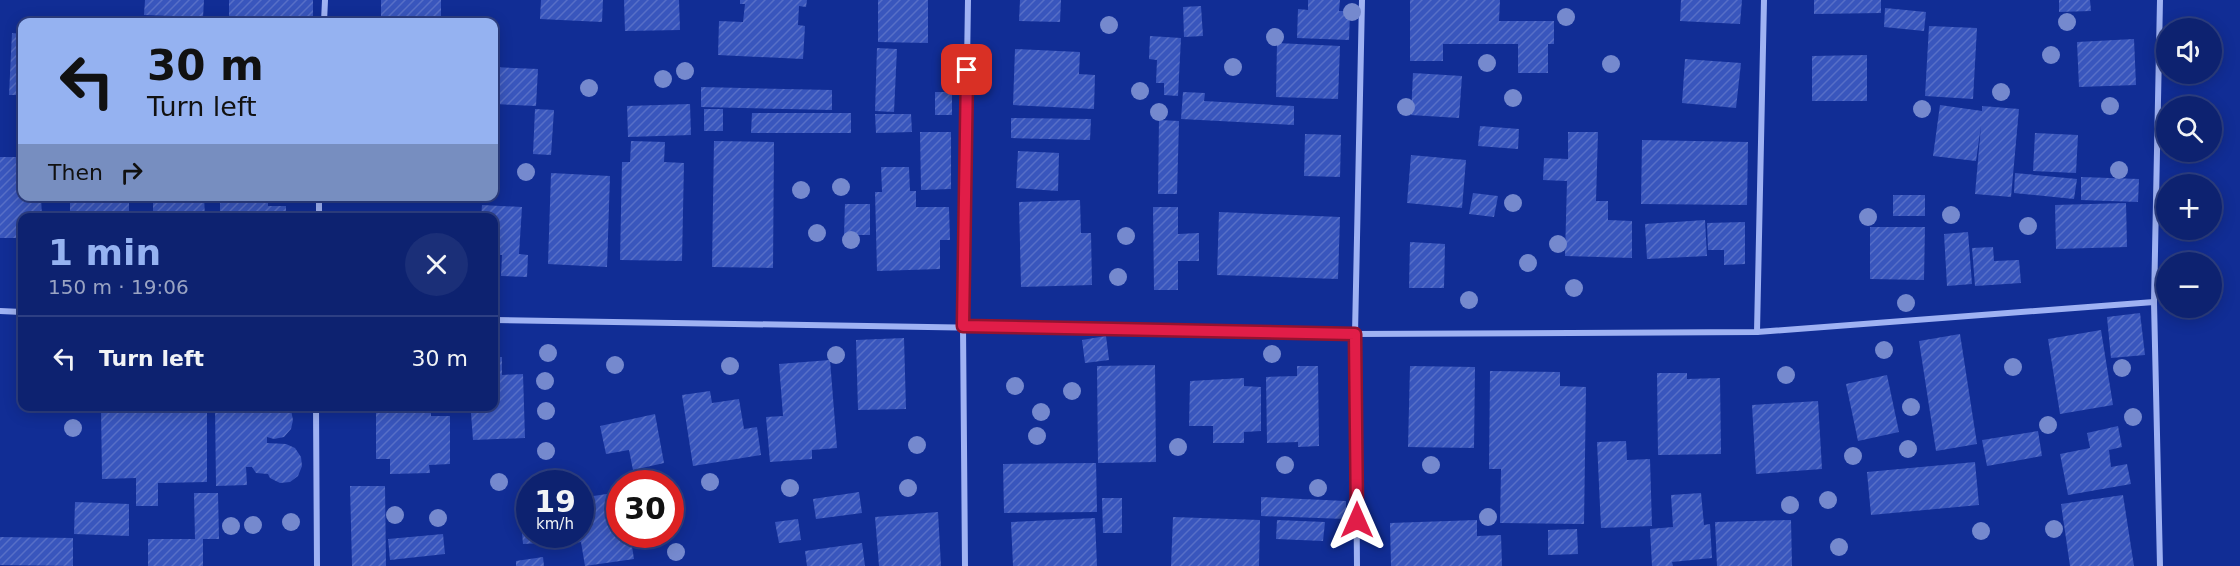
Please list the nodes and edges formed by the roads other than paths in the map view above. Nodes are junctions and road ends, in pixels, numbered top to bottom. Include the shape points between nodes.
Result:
1 (325, 0) edge
2 (968, 0) edge
3 (1362, 0) edge
4 (1764, 0) edge
5 (2160, 0) edge
6 (324, 18) edge
7 (2154, 302) junction
8 (0, 311) edge
9 (18, 312) edge
10 (498, 320) edge
11 (963, 326) junction
12 (1757, 332) junction
13 (1355, 334) junction
14 (316, 411) edge
15 (317, 566) edge
16 (965, 566) edge
17 (1357, 566) edge
18 (2160, 566) edge

1 - 6 street
2 - 11 street
3 - 13 street
4 - 12 street
5 - 7 street
7 - 12 street
7 - 18 street
8 - 9 street
10 - 11 street
11 - 13 street
11 - 16 street
12 - 13 street
13 - 17 street
14 - 15 street

